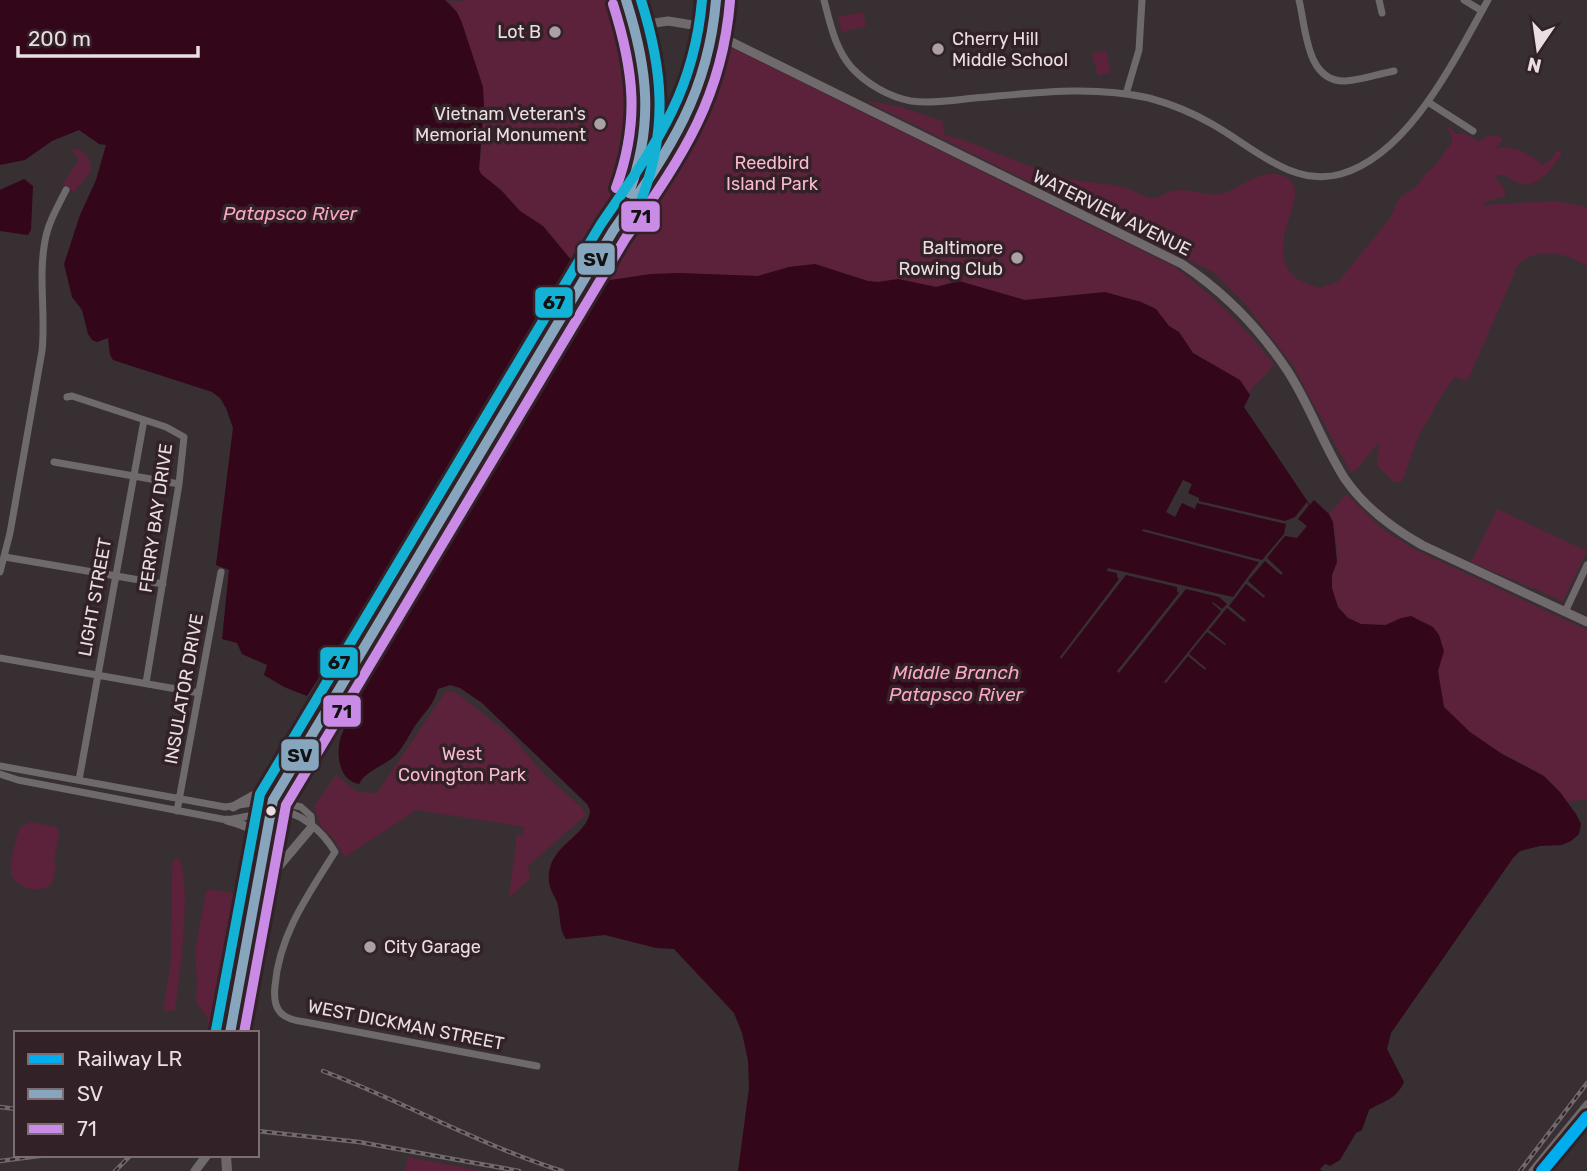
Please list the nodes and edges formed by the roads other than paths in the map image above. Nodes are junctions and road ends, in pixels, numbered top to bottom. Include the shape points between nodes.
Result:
1 (626, 0) edge
2 (716, 0) edge
3 (824, 0) edge
4 (1142, 0) edge
5 (1299, 0) edge
6 (1379, 0) edge
7 (1464, 0) edge
8 (1488, 0) edge
9 (1482, 11) junction
10 (1382, 13) dead end
11 (635, 26) junction
12 (715, 33) junction
13 (1394, 71) dead end
14 (1126, 94) junction
15 (1428, 102) junction
16 (1473, 131) dead end
17 (66, 190) dead end
18 (613, 231) junction
19 (68, 397) dead end
20 (144, 420) junction
21 (54, 462) dead end
22 (134, 476) junction
23 (179, 484) junction
24 (5, 557) junction
25 (1587, 565) edge
26 (0, 572) edge
27 (221, 572) dead end
28 (115, 576) junction
29 (163, 584) junction
30 (1565, 612) junction
31 (1587, 622) edge
32 (0, 659) edge
33 (97, 675) junction
34 (146, 683) junction
35 (199, 693) junction
36 (0, 766) edge
37 (291, 767) junction
38 (0, 774) edge
39 (79, 780) junction
40 (180, 799) junction
41 (273, 800) junction
42 (233, 807) junction
43 (177, 811) junction
44 (270, 812) junction
45 (227, 820) junction
46 (312, 827) junction
47 (263, 848) junction
48 (248, 928) junction
49 (230, 1031) edge
50 (537, 1066) dead end
51 (1587, 1104) edge
52 (1532, 1171) edge

1 - 11 main road
2 - 12 main road
3 - 14 street via 838,46 851,67 897,97 933,101 1068,91
4 - 14 street via 1139,50
5 - 13 street via 1315,65 1325,76 1349,81
6 - 10 street
7 - 9 street
8 - 9 street
9 - 15 street
11 - 12 main road, WATERVIEW AVENUE via 684,22
11 - 18 main road via 646,75 646,129 633,185
12 - 18 main road via 690,111
12 - 30 main road, WATERVIEW AVENUE via 1182,264 1235,307 1273,351 1346,480 1372,511 1422,545
14 - 15 street via 1195,115 1286,170 1329,177 1357,168 1388,147
15 - 16 street
17 - 24 street via 45,240 43,338
18 - 37 main road
19 - 20 street, FERRY BAY DRIVE
20 - 22 street, LIGHT STREET
20 - 23 street, FERRY BAY DRIVE via 184,437
21 - 22 street
22 - 23 street
22 - 28 street, LIGHT STREET
23 - 29 street, FERRY BAY DRIVE
24 - 26 street
24 - 28 street
25 - 30 street
27 - 35 street, INSULATOR DRIVE
28 - 29 street
28 - 33 street, LIGHT STREET
29 - 34 street, FERRY BAY DRIVE
30 - 31 main road, WATERVIEW AVENUE
32 - 33 street
33 - 34 street
33 - 39 street, LIGHT STREET
34 - 35 street
35 - 40 street, INSULATOR DRIVE
36 - 39 street
37 - 41 main road
37 - 42 main road
38 - 43 street
39 - 40 street
40 - 42 street
40 - 43 street, INSULATOR DRIVE
41 - 42 street
41 - 44 main road
41 - 46 street via 302,807 312,816
43 - 45 street
44 - 45 street
44 - 46 street via 291,813
44 - 47 main road
45 - 47 main road via 254,830
46 - 48 main road via 270,879
46 - 50 street, WEST DICKMAN STREET via 335,852 287,936 277,967 275,1004 280,1012 293,1020
47 - 48 main road
48 - 49 main road
51 - 52 street

